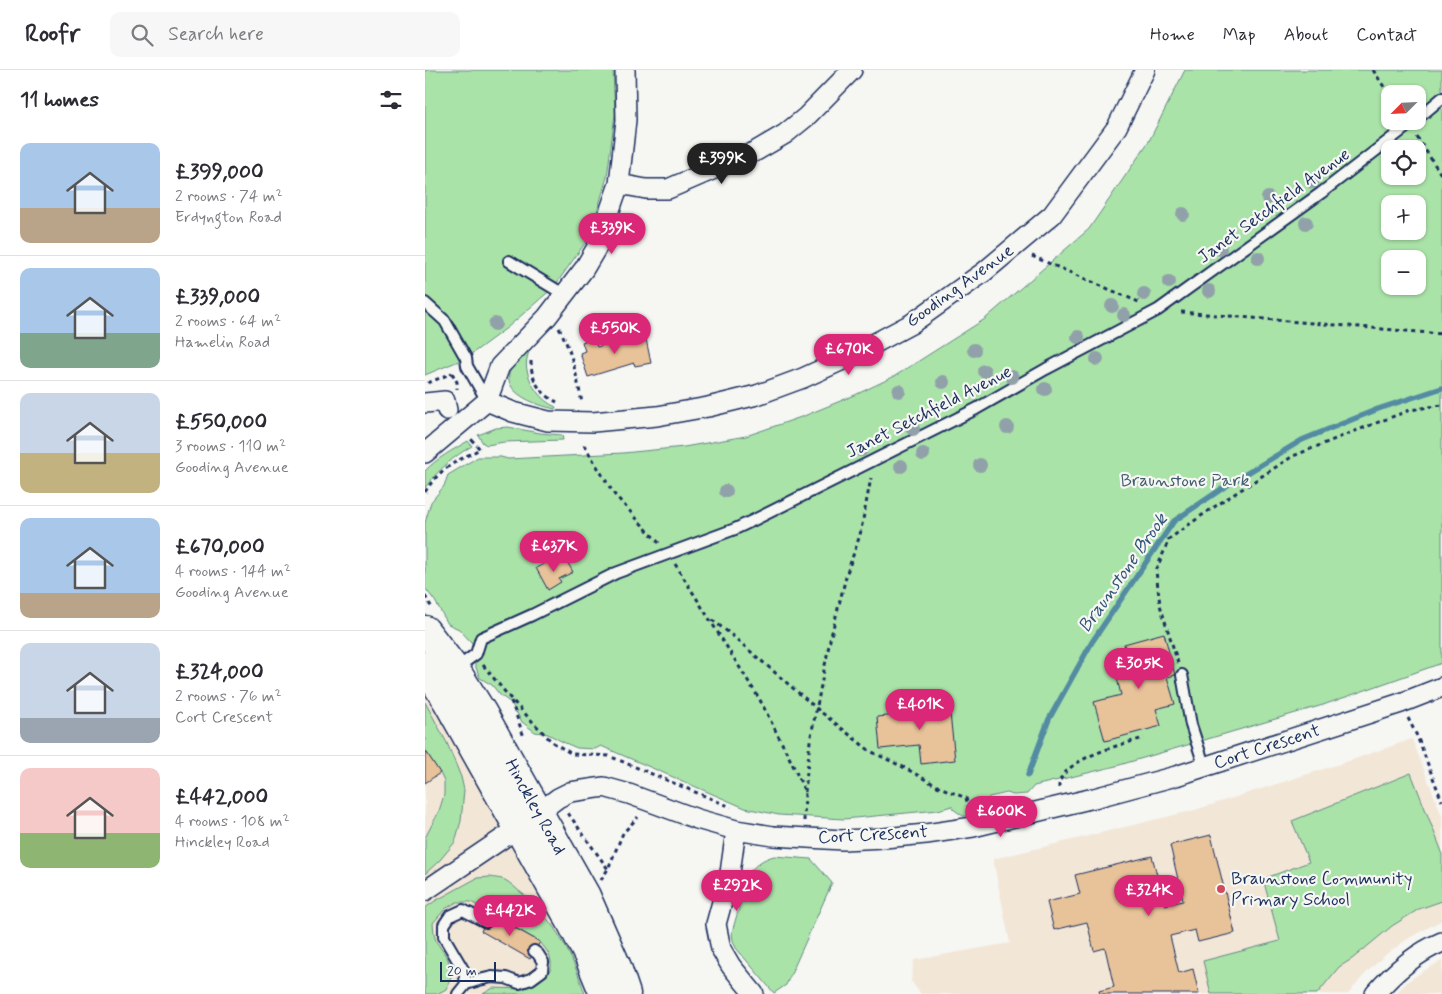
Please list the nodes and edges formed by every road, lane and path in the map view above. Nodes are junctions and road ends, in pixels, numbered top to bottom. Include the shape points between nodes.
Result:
1 (625, 70) edge
2 (852, 70) edge
3 (1145, 70) edge
4 (1373, 70) edge
5 (1383, 85) edge
6 (1442, 98) edge
7 (1426, 112) edge
8 (1404, 130) edge
9 (1418, 130) edge
10 (1442, 176) edge
11 (619, 184) junction
12 (1013, 248) junction
13 (509, 261) dead end
14 (565, 295) junction
15 (425, 303) edge
16 (1158, 310) junction
17 (547, 317) junction
18 (1442, 334) edge
19 (531, 358) dead end
20 (452, 373) dead end
21 (425, 384) edge
22 (487, 401) junction
23 (425, 403) edge
24 (561, 403) dead end
25 (582, 404) dead end
26 (1442, 404) edge
27 (447, 410) dead end
28 (584, 444) dead end
29 (425, 453) edge
30 (875, 459) junction
31 (668, 554) junction
32 (425, 596) edge
33 (710, 619) junction
34 (429, 620) edge
35 (447, 671) edge
36 (1182, 675) joint
37 (1442, 687) edge
38 (1401, 703) junction
39 (816, 708) junction
40 (1144, 738) dead end
41 (1205, 768) junction
42 (805, 792) junction
43 (1442, 801) edge
44 (653, 803) junction
45 (1062, 806) junction
46 (538, 813) junction
47 (973, 827) junction
48 (736, 830) junction
49 (803, 839) junction
50 (608, 869) junction
51 (425, 891) edge
52 (586, 896) junction
53 (485, 922) dead end
54 (1442, 942) edge
55 (534, 951) dead end
56 (466, 984) junction
57 (458, 994) edge
58 (605, 994) edge
59 (626, 994) edge
60 (754, 994) edge
61 (1375, 994) edge

1 - 11 street via 626,120
2 - 11 street via 785,134 755,151 668,189
3 - 12 street, Gooding Avenue via 1117,127 1058,207
4 - 5 path
6 - 7 lane, Janet Setchfield Avenue
8 - 16 lane, Janet Setchfield Avenue
9 - 10 path
11 - 14 street via 597,247
12 - 16 path
12 - 22 street, Gooding Avenue via 911,324 847,358 757,395 708,407 593,422 548,421
13 - 14 lane
14 - 17 street
15 - 22 lane via 445,321
16 - 18 path
16 - 30 lane, Janet Setchfield Avenue via 976,409
17 - 22 street via 500,366
17 - 25 path via 562,334 575,370
19 - 24 path via 535,382 546,395
20 - 21 path
22 - 29 street
23 - 27 street via 445,401
26 - 36 path via 1410,410 1293,456 1169,539 1156,571 1160,605
28 - 31 path via 614,494
30 - 31 lane, Janet Setchfield Avenue via 735,529
30 - 39 path via 860,535 847,573
31 - 33 path
31 - 35 lane, Janet Setchfield Avenue via 615,573 481,638
32 - 34 path via 429,604
33 - 39 path
33 - 42 path via 760,700
34 - 35 main road, Hinckley Road
35 - 46 main road, Hinckley Road via 482,712
35 - 48 path via 510,698 551,742 572,754 609,756 741,812
36 - 41 lane via 1191,725
37 - 38 street, Cort Crescent
38 - 41 street, Cort Crescent
38 - 43 path
39 - 42 path
39 - 47 path via 870,751 966,798
40 - 45 path via 1101,750 1067,769 1059,784
41 - 45 street, Cort Crescent
42 - 49 path
44 - 46 street, Cort Crescent via 604,787 569,792
44 - 48 street, Cort Crescent
44 - 50 path via 623,833
45 - 47 street, Cort Crescent
46 - 50 path
46 - 51 street, Cort Crescent
46 - 52 main road, Hinckley Road
46 - 58 main road, Hinckley Road via 571,922
47 - 49 street, Cort Crescent via 884,838
48 - 49 street, Cort Crescent
48 - 60 street via 716,924 721,949
50 - 52 path via 595,891
52 - 59 main road, Hinckley Road
53 - 56 lane via 463,910 450,916 444,925 445,937 464,971
54 - 61 street via 1427,948 1387,980
55 - 56 lane via 543,962 542,971 531,979 519,983 506,978 492,978
56 - 57 lane

